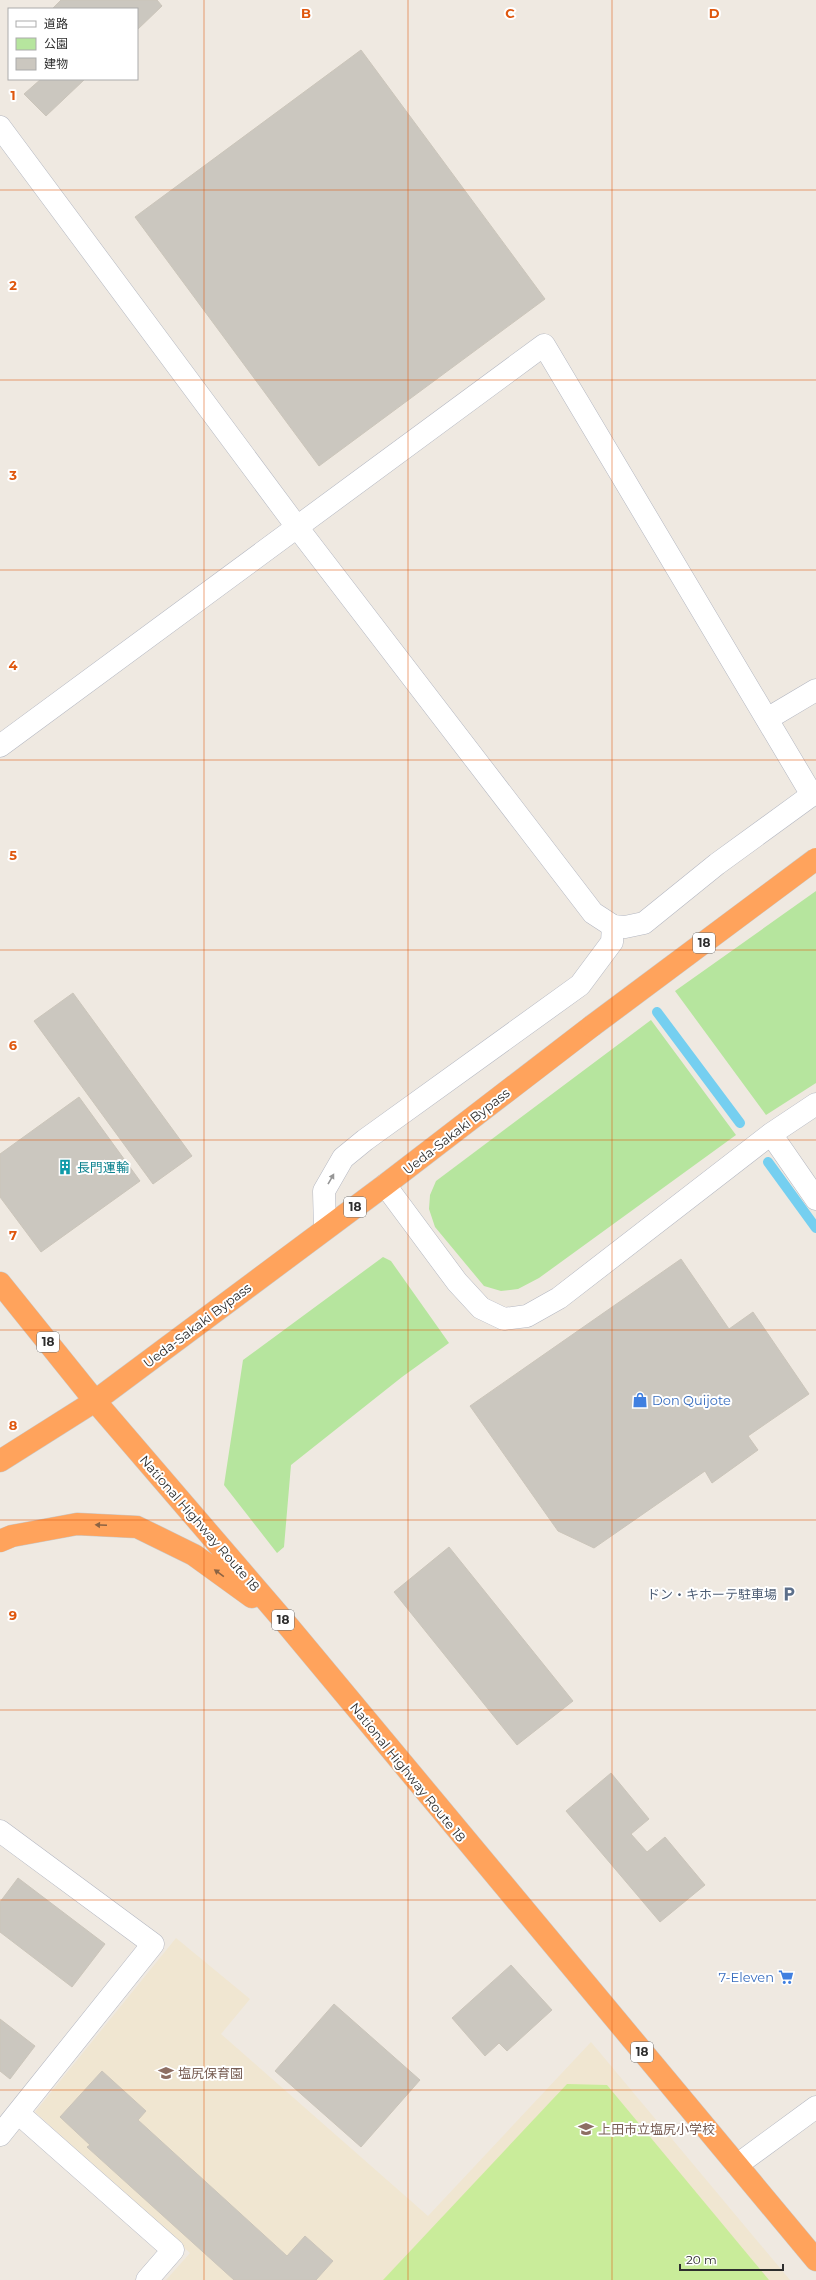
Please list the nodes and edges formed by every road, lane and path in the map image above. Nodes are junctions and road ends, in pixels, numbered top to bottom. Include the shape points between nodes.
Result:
1 (0, 127) edge
2 (297, 527) junction
3 (816, 690) edge
4 (767, 719) junction
5 (0, 746) edge
6 (814, 794) edge
7 (816, 859) edge
8 (613, 926) junction
9 (816, 1104) edge
10 (771, 1134) junction
11 (385, 1186) junction
12 (816, 1199) edge
13 (325, 1229) junction
14 (0, 1283) edge
15 (96, 1401) junction
16 (0, 1461) edge
17 (0, 1541) edge
18 (284, 1621) junction
19 (0, 1832) edge
20 (816, 2107) edge
21 (18, 2113) junction
22 (0, 2134) edge
23 (737, 2165) junction
24 (816, 2260) edge
25 (147, 2280) edge

1 - 2 street
2 - 4 street via 544,345
2 - 5 street
2 - 8 street via 593,913
3 - 4 street
4 - 6 street
6 - 8 street via 717,864 644,923 625,927
7 - 11 highway, Ueda-Sakaki Bypass / 18, bridge via 592,1026
13 -> 8 street via 324,1191 343,1158 580,985 612,942
9 - 10 street
10 - 11 street via 559,1298 528,1316 504,1319 481,1308 457,1282
10 - 12 street
11 - 13 highway, Ueda-Sakaki Bypass / 18
13 - 15 highway, Ueda-Sakaki Bypass / 18
14 - 15 highway, National Highway Route 18 / 18
15 - 16 highway, 18
15 - 18 highway, National Highway Route 18 / 18
18 -> 17 highway via 194,1555 137,1527 77,1524 12,1536
18 - 23 highway, National Highway Route 18 / 18
19 - 21 street via 153,1944
20 - 23 street
21 - 22 street
21 - 25 street via 173,2250
23 - 24 highway, National Highway Route 18 / 18

